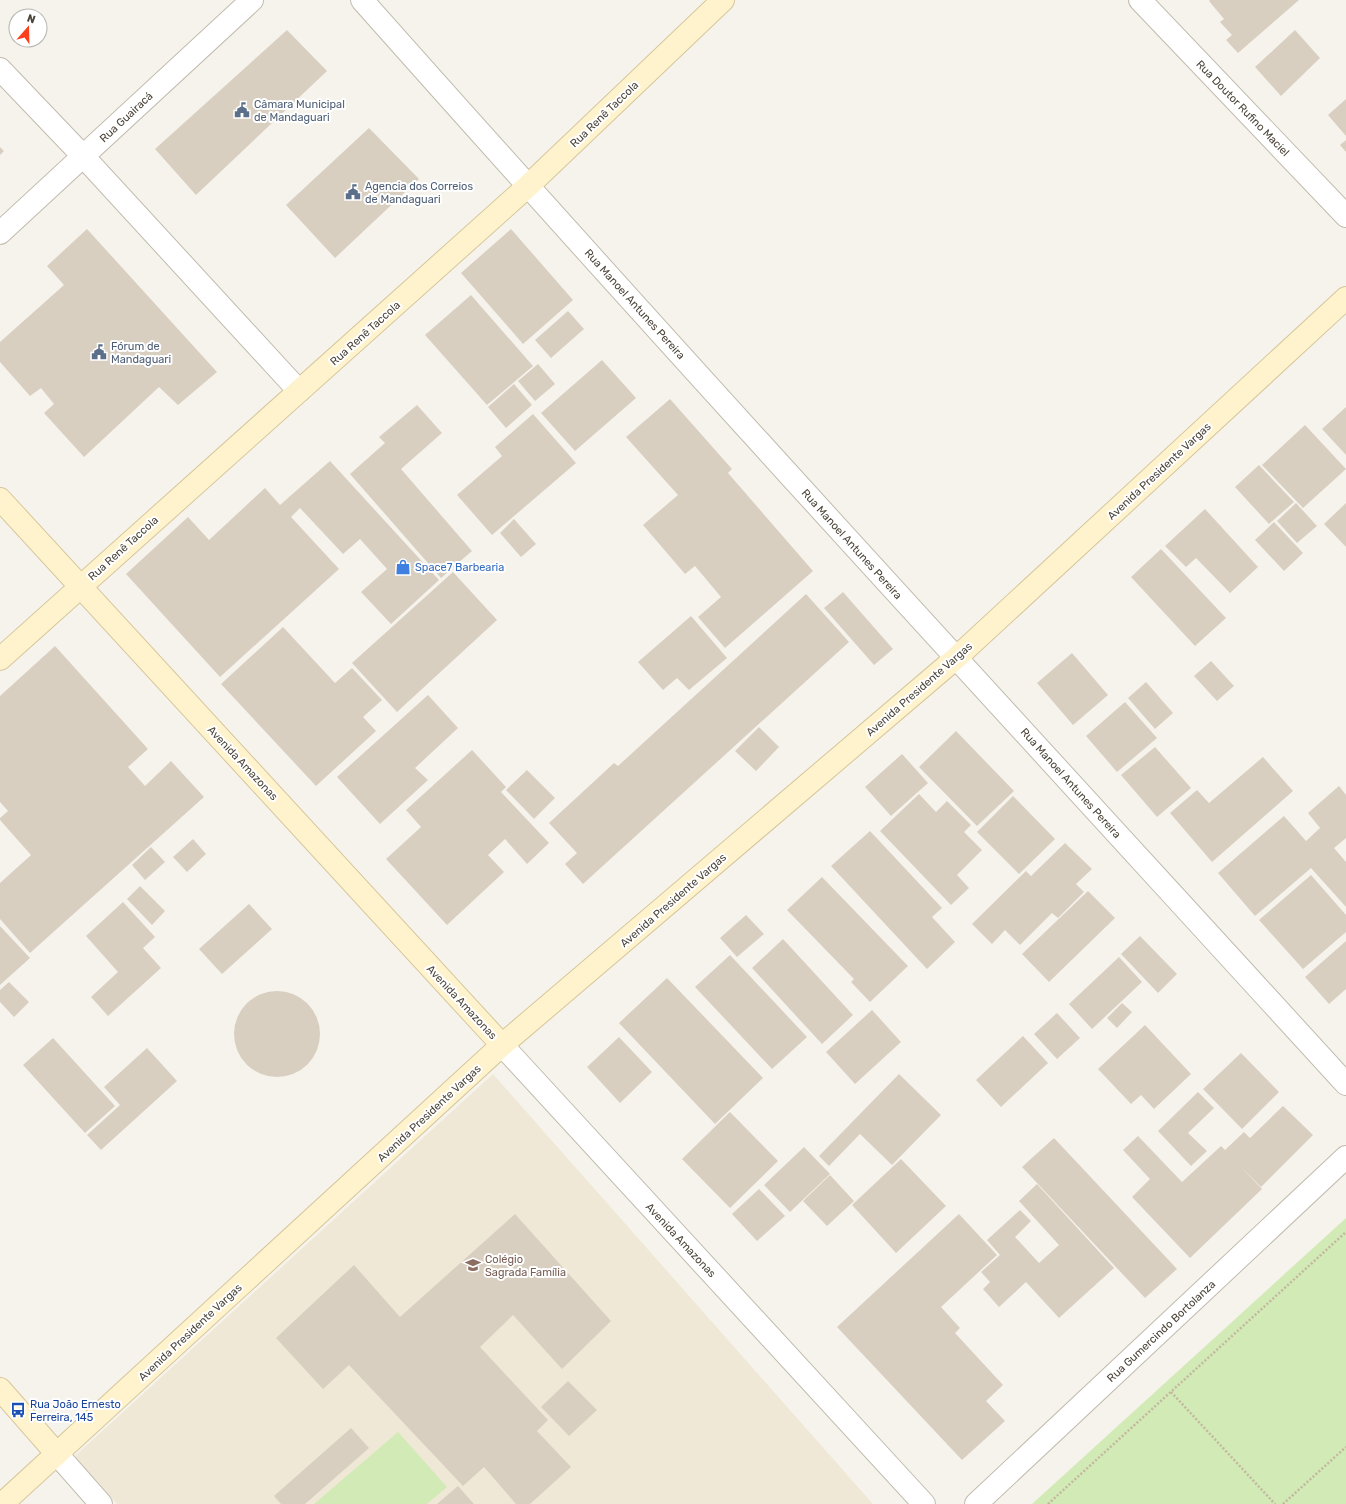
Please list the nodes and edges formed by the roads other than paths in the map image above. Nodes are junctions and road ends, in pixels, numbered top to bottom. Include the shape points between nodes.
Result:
1 (252, 0) edge
2 (362, 0) edge
3 (723, 0) edge
4 (1140, 0) edge
5 (0, 69) edge
6 (83, 156) junction
7 (528, 186) junction
8 (1346, 216) edge
9 (0, 233) edge
10 (1346, 298) edge
11 (299, 391) junction
12 (0, 499) edge
13 (80, 587) junction
14 (956, 658) junction
15 (0, 659) edge
16 (502, 1045) junction
17 (1346, 1084) edge
18 (1346, 1157) edge
19 (0, 1389) edge
20 (57, 1454) junction
21 (2, 1504) edge
22 (101, 1504) edge
23 (924, 1504) edge
24 (976, 1504) edge

1 - 6 street, Rua Guairacá
2 - 7 street, Rua Manoel Antunes Pereira
3 - 7 street, Rua Renê Taccola
4 - 8 street, Rua Doutor Rufino Maciel
5 - 6 street
6 - 9 street, Rua Guairacá
6 - 11 street
7 - 11 street, Rua Renê Taccola
7 - 14 street, Rua Manoel Antunes Pereira
10 - 14 street, Avenida Presidente Vargas
11 - 13 street, Rua Renê Taccola
12 - 13 street, Avenida Amazonas
13 - 15 street, Rua Renê Taccola
13 - 16 street, Avenida Amazonas
14 - 16 street, Avenida Presidente Vargas
14 - 17 street, Rua Manoel Antunes Pereira
16 - 20 street, Avenida Presidente Vargas
16 - 23 street, Avenida Amazonas
18 - 24 street, Rua Gumercindo Bortolanza
19 - 20 street
20 - 21 street, Avenida Presidente Vargas
20 - 22 street

